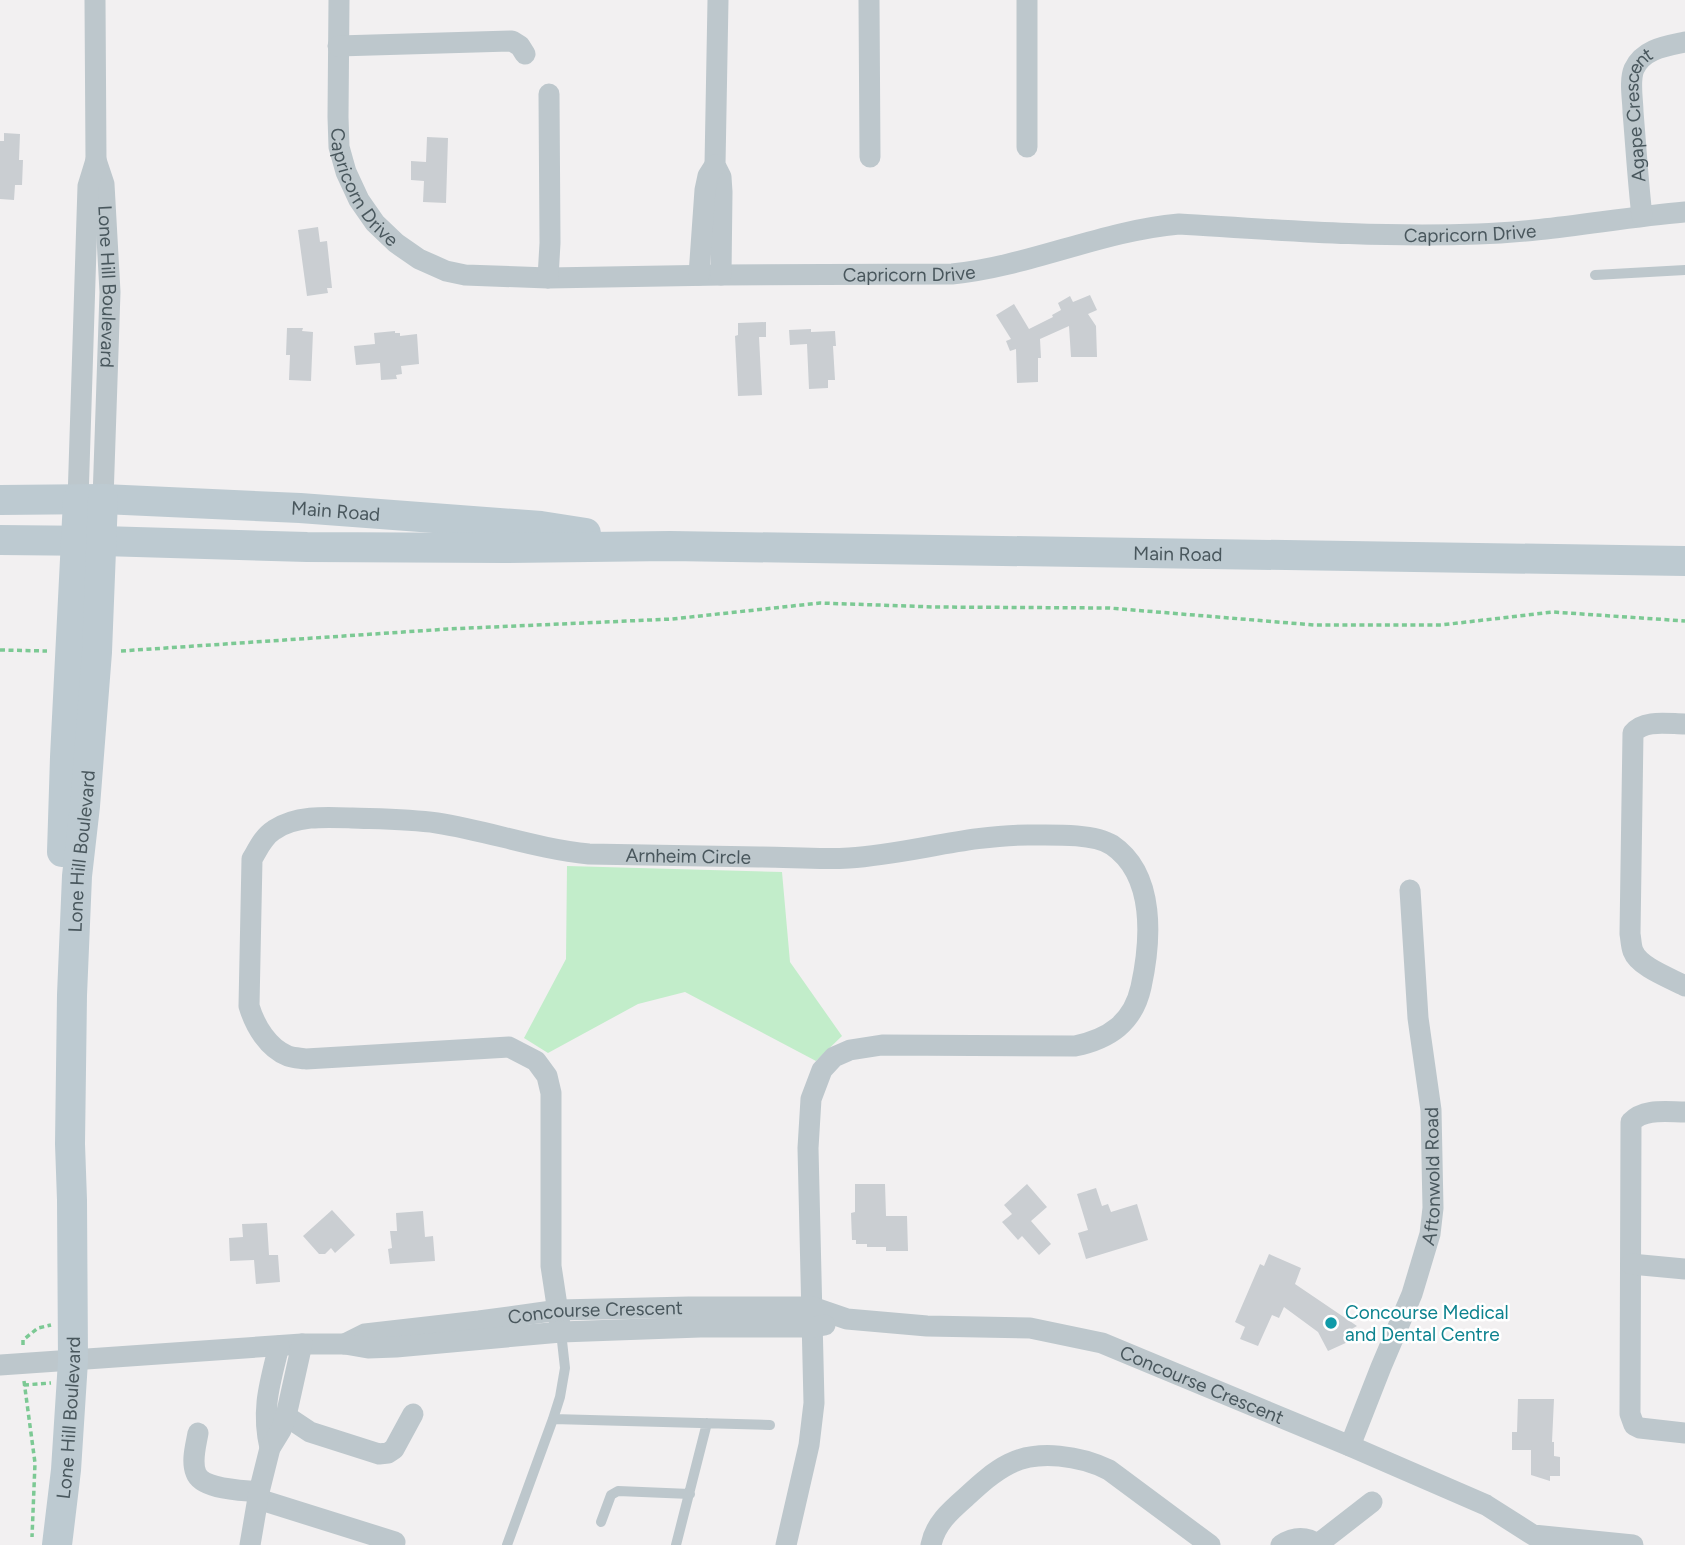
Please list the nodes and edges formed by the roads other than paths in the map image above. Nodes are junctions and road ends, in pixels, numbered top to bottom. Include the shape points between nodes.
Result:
1 (95, 0) edge
2 (339, 0) edge
3 (718, 0) edge
4 (869, 0) edge
5 (1027, 0) edge
6 (1685, 42) edge
7 (338, 46) junction
8 (525, 54) dead end
9 (549, 94) dead end
10 (1027, 146) dead end
11 (870, 157) dead end
12 (715, 165) junction
13 (1685, 212) edge
14 (1642, 216) junction
15 (1685, 270) edge
16 (699, 275) junction
17 (721, 275) junction
18 (1595, 275) dead end
19 (548, 278) junction
20 (90, 499) junction
21 (0, 500) edge
22 (0, 540) edge
23 (89, 541) junction
24 (670, 546) junction
25 (1685, 561) edge
26 (84, 652) junction
27 (1685, 724) edge
28 (1410, 890) dead end
29 (1685, 986) edge
30 (1685, 1112) edge
31 (1630, 1264) junction
32 (1685, 1269) edge
33 (559, 1310) junction
34 (812, 1317) junction
35 (561, 1332) junction
36 (302, 1344) junction
37 (345, 1344) junction
38 (279, 1346) junction
39 (0, 1365) edge
40 (59, 1368) junction
41 (413, 1414) dead end
42 (286, 1416) junction
43 (554, 1419) junction
44 (707, 1423) junction
45 (770, 1425) dead end
46 (198, 1433) dead end
47 (1685, 1433) edge
48 (1350, 1446) junction
49 (270, 1448) junction
50 (690, 1494) junction
51 (259, 1496) junction
52 (1372, 1502) dead end
53 (601, 1522) dead end
54 (1535, 1540) edge
55 (395, 1542) dead end
56 (43, 1545) edge
57 (57, 1545) edge
58 (250, 1545) edge
59 (507, 1545) edge
60 (676, 1545) edge
61 (786, 1545) edge
62 (931, 1545) edge
63 (1210, 1545) edge
64 (1281, 1545) edge
65 (1318, 1545) edge
66 (1633, 1545) edge

1 - 20 street, Lone Hill Boulevard via 96,160 88,186
2 - 7 street, Capricorn Drive
3 - 12 street
4 - 11 street
5 - 10 street
6 - 14 street, Agape Crescent via 1658,47 1634,69
7 - 8 street via 512,41
7 - 19 street, Capricorn Drive via 339,147 359,200 375,223 419,259 446,271
9 - 19 street
12 - 16 street via 705,190
12 - 17 street via 722,192
13 - 14 street, Capricorn Drive
14 - 17 street, Capricorn Drive via 1478,234 1345,234 1179,224 1130,231 980,271
15 - 18 lane
16 - 17 street, Capricorn Drive
16 - 19 street, Capricorn Drive
20 - 21 main road, Main Road
20 - 23 main road, Lone Hill Boulevard
20 - 24 main road, Main Road via 528,525
22 - 23 main road, Main Road
23 - 24 main road, Main Road via 306,547
23 - 26 main road, Lone Hill Boulevard
24 - 25 main road, Main Road
26 - 40 main road, Lone Hill Boulevard via 85,806 73,970 72,1200
26 - 40 main road, Lone Hill Boulevard via 63,805 53,1325
27 - 29 street via 1644,724 1633,733 1630,934 1636,958
28 - 48 street, Aftonwold Road via 1418,1018 1431,1110 1433,1208 1412,1294
30 - 31 street via 1649,1112 1631,1122
31 - 32 street
31 - 47 street via 1631,1420 1640,1428
33 - 34 street, Concourse Crescent via 689,1307
33 - 34 street, Arnheim Circle via 551,1266 551,1094 547,1076 536,1061 509,1048 306,1059 289,1057 260,1032 249,1006 252,859 274,829 318,817 403,820 589,854 844,858 968,839 1066,835 1110,844 1132,863 1147,912 1148,947 1140,990 1129,1017 1109,1035 1075,1046 882,1045 850,1050 834,1057 822,1070 811,1099 808,1126
33 - 35 street, Arnheim Circle
33 - 37 street, Concourse Crescent via 365,1334
34 - 35 street, Concourse Crescent
34 - 48 street, Concourse Crescent via 1030,1328 1102,1343
34 - 61 street, Arnheim Circle via 814,1403
35 - 37 street, Concourse Crescent via 396,1347
35 - 43 lane via 565,1368
36 - 37 street, Concourse Crescent
36 - 38 street, Concourse Crescent
36 - 42 street
38 - 40 street, Concourse Crescent
38 - 49 street via 265,1410
39 - 40 street, Concourse Crescent
40 - 56 main road, Lone Hill Boulevard
40 - 57 main road, Lone Hill Boulevard via 66,1470
41 - 42 street via 394,1449 379,1454 310,1432
42 - 49 street
43 - 44 lane
43 - 59 lane
44 - 45 lane
44 - 50 lane
46 - 51 street via 194,1462 200,1480
48 - 54 street, Concourse Crescent via 1486,1505
49 - 51 street
50 - 53 lane via 618,1492 611,1495
50 - 60 lane
51 - 55 street
51 - 58 street
52 - 65 street
54 - 66 street
62 - 63 street via 939,1523 1007,1464 1059,1456 1110,1470
64 - 65 street via 1300,1538

